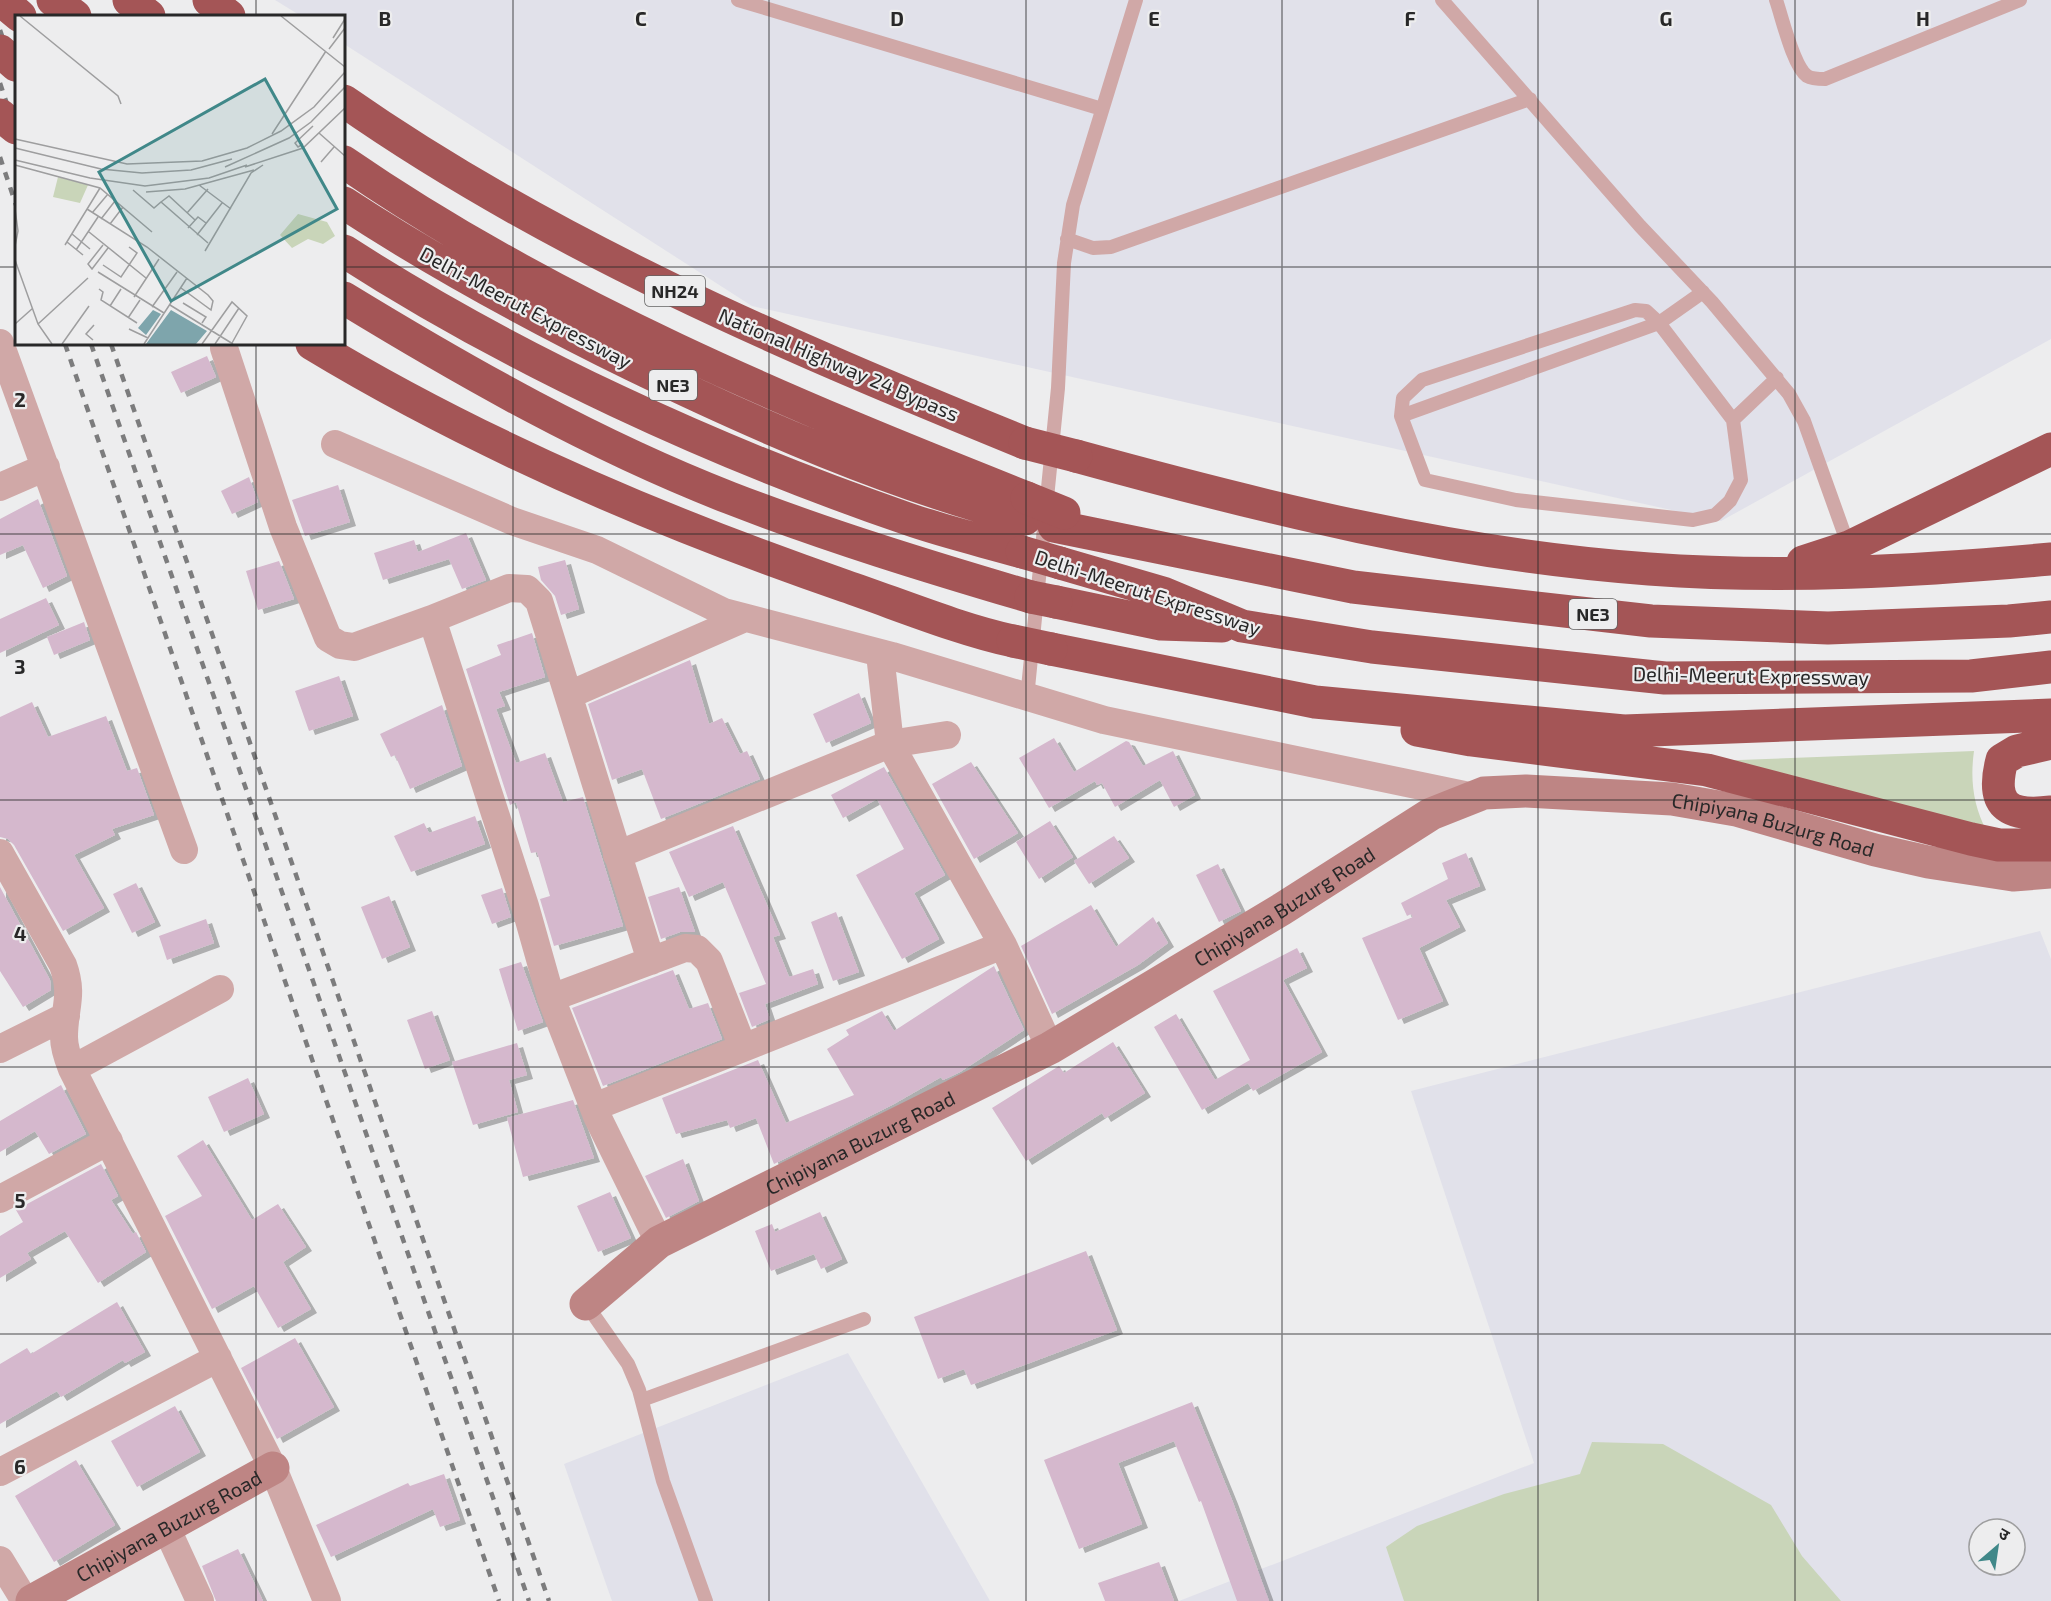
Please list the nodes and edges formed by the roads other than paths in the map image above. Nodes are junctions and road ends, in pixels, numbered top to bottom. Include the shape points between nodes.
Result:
1 (1, 0) edge
2 (129, 0) edge
3 (209, 0) edge
4 (738, 0) edge
5 (1136, 0) edge
6 (1442, 0) edge
7 (1776, 0) edge
8 (2020, 0) edge
9 (19, 15) edge
10 (148, 15) edge
11 (228, 15) edge
12 (0, 51) edge
13 (15, 64) edge
14 (1530, 99) junction
15 (345, 102) edge
16 (1102, 109) junction
17 (0, 115) edge
18 (15, 127) edge
19 (345, 163) edge
20 (345, 204) edge
21 (1067, 239) junction
22 (345, 252) edge
23 (1703, 292) junction
24 (345, 299) edge
25 (1659, 323) junction
26 (314, 345) edge
27 (224, 348) dead end
28 (2, 356) edge
29 (1777, 378) junction
30 (1401, 416) junction
31 (1733, 420) junction
32 (335, 444) dead end
33 (2051, 449) edge
34 (46, 467) junction
35 (0, 487) edge
36 (1043, 514) junction
37 (1849, 547) junction
38 (2051, 559) edge
39 (1767, 574) junction
40 (2051, 617) edge
41 (432, 618) junction
42 (745, 618) junction
43 (1242, 626) junction
44 (880, 654) junction
45 (2051, 667) edge
46 (569, 694) junction
47 (1027, 698) junction
48 (1365, 707) junction
49 (2051, 715) edge
50 (947, 735) dead end
51 (2051, 743) edge
52 (890, 744) junction
53 (1474, 797) junction
54 (2051, 812) edge
55 (2051, 845) edge
56 (184, 850) dead end
57 (0, 854) edge
58 (616, 855) junction
59 (2051, 872) edge
60 (1003, 945) junction
61 (651, 961) junction
62 (220, 989) dead end
63 (551, 998) junction
64 (66, 1016) junction
65 (743, 1048) junction
66 (1050, 1048) junction
67 (0, 1049) edge
68 (72, 1070) junction
69 (594, 1107) junction
70 (109, 1141) junction
71 (0, 1198) edge
72 (659, 1242) junction
73 (586, 1304) joint
74 (864, 1318) dead end
75 (218, 1358) junction
76 (642, 1401) junction
77 (273, 1468) junction
78 (0, 1472) edge
79 (166, 1527) junction
80 (0, 1560) edge
81 (25, 1601) edge
82 (32, 1601) edge
83 (200, 1601) edge
84 (327, 1601) edge
85 (706, 1601) edge

1 - 9 highway
2 - 10 highway
3 - 11 highway
4 - 16 lane
5 - 16 lane
6 - 14 lane
7 - 8 lane via 1799,68 1817,80
12 - 13 highway, bridge
14 - 21 lane via 1111,247 1092,248
14 - 23 lane
15 - 39 highway, National Highway 24 Bypass / NH24, bridge via 479,186 681,294 820,359 1025,443 1238,501 1379,533 1559,560
16 - 21 lane via 1073,205
17 - 18 highway, bridge
19 - 36 highway via 548,284 696,357
20 - 36 highway, Delhi-Meerut Expressway / NE3 via 397,238 548,323 719,407 955,500
21 - 47 lane via 1058,388
22 - 43 highway, Delhi-Meerut Expressway / NE3, bridge via 517,353 789,474 909,520 1163,593
23 - 25 lane
23 - 29 lane
24 - 43 highway via 427,349 574,429 728,497 899,558 1043,599 1161,624
25 - 30 lane
25 - 30 lane via 1646,311 1635,310 1422,381 1403,398
25 - 31 lane
26 - 48 highway, bridge via 418,405 584,486 792,568 1013,641 1314,702
27 - 41 street via 283,527 328,638 354,647
28 - 34 street
29 - 31 lane
29 - 37 lane via 1804,421
30 - 31 lane via 1425,480 1516,500 1693,520 1715,515 1730,501 1741,480
32 - 42 street via 512,521 597,550 696,600
33 - 37 highway
34 - 35 street
34 - 56 street
36 - 40 highway, NE3 via 1141,543 1353,587 1651,621 1828,628
37 - 39 highway
38 - 39 highway, National Highway 24 Bypass via 1934,569
41 - 46 street via 509,588 527,589 539,601
41 - 63 street
42 - 44 street
42 - 46 street
43 - 45 highway, Delhi-Meerut Expressway / NE3 via 1372,647 1665,678 1971,676
44 - 47 street
44 - 52 street
46 - 58 street
47 - 53 street via 1104,720
48 - 49 highway via 1624,731
48 - 55 highway via 1396,724 1427,733 1707,770 1971,839 1999,845
50 - 52 street
51 - 54 highway via 2016,751 2002,760 1996,781 1998,796 2007,807 2020,813
52 - 58 street
52 - 60 street
53 - 59 street, Chipiyana Buzurg Road via 1526,791 1672,799 1736,810 1928,862 2005,874
53 - 66 street, Chipiyana Buzurg Road via 1431,814
57 - 64 street via 63,965 70,994
58 - 61 street
60 - 65 street
60 - 66 street
61 - 63 street
61 - 65 street via 685,948 697,949 709,961
62 - 68 street
63 - 69 street
64 - 67 street
64 - 68 street via 64,1038
65 - 69 street
66 - 72 street, Chipiyana Buzurg Road
68 - 70 street
69 - 72 street
70 - 71 street
70 - 75 street
72 - 73 street, Chipiyana Buzurg Road
73 - 76 lane via 628,1364
74 - 76 lane
75 - 77 street
75 - 78 street
76 - 85 lane via 663,1481
77 - 79 street, Chipiyana Buzurg Road
77 - 84 street
79 - 82 street, Chipiyana Buzurg Road
79 - 83 street
80 - 81 street

